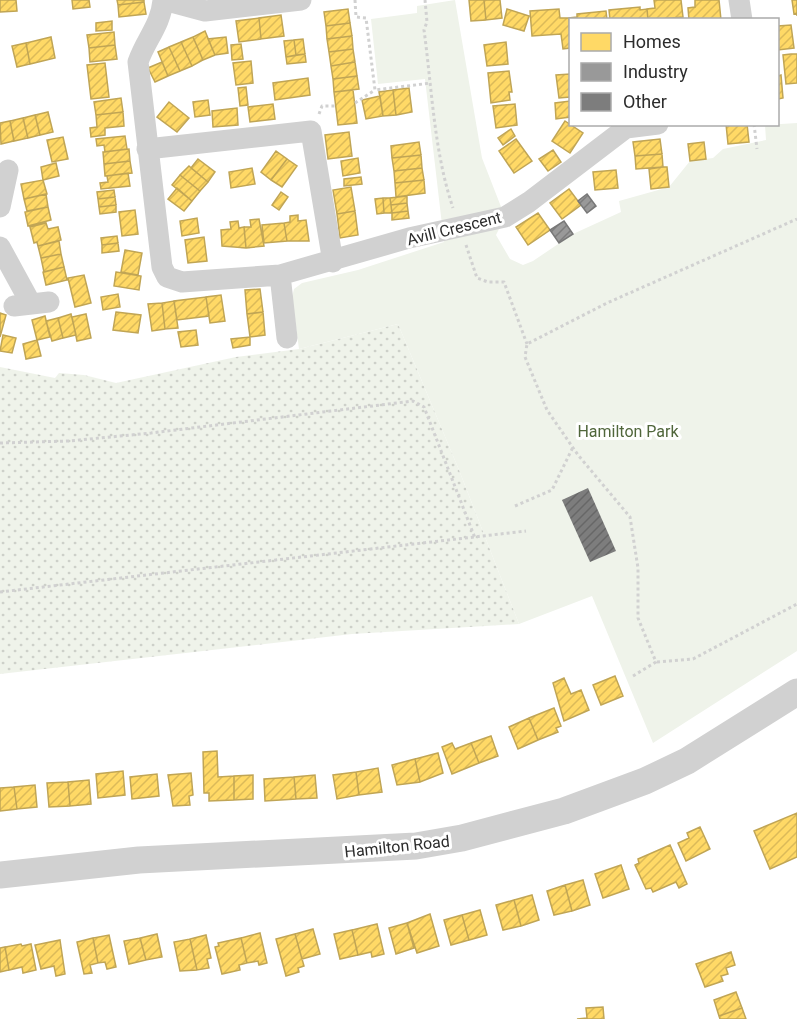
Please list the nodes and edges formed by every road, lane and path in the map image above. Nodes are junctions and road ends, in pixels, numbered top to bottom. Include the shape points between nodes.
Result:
1 (163, 0) edge
2 (301, 0) edge
3 (355, 0) edge
4 (426, 0) edge
5 (739, 0) edge
6 (742, 18) edge
7 (431, 83) junction
8 (375, 90) junction
9 (355, 103) dead end
10 (642, 126) edge
11 (754, 126) edge
12 (147, 148) junction
13 (756, 149) dead end
14 (8, 170) dead end
15 (0, 207) edge
16 (797, 219) edge
17 (460, 227) junction
18 (0, 247) edge
19 (333, 262) junction
20 (280, 275) junction
21 (31, 303) dead end
22 (287, 338) dead end
23 (527, 344) junction
24 (0, 443) edge
25 (573, 447) junction
26 (514, 506) dead end
27 (526, 531) dead end
28 (475, 538) junction
29 (0, 592) edge
30 (797, 604) edge
31 (656, 662) junction
32 (633, 676) dead end
33 (797, 692) edge
34 (0, 875) edge

1 - 2 street via 205,11
1 - 12 street, Avill Crescent via 162,18 138,62
3 - 8 path via 356,16 366,18
4 - 7 path via 424,30
5 - 6 street
7 - 8 path
7 - 17 path via 445,184
8 - 9 path
10 - 17 street, Avill Crescent via 626,128 505,217
11 - 13 path
12 - 19 street via 311,131
12 - 20 street, Avill Crescent via 162,267 167,277 182,282
14 - 15 street
16 - 23 path via 607,303
17 - 19 street, Avill Crescent
17 - 23 path via 477,278 504,282
18 - 21 street
19 - 20 street, Avill Crescent
20 - 22 street
23 - 25 path via 525,357 547,410
24 - 28 path via 151,433 413,401 424,407
25 - 26 path via 552,490
25 - 31 path via 630,517 638,568 638,618
27 - 28 path
28 - 29 path
30 - 31 path via 693,659
31 - 32 path
33 - 34 street, Hamilton Road via 687,761 645,781 564,811 462,838 416,846 139,860

